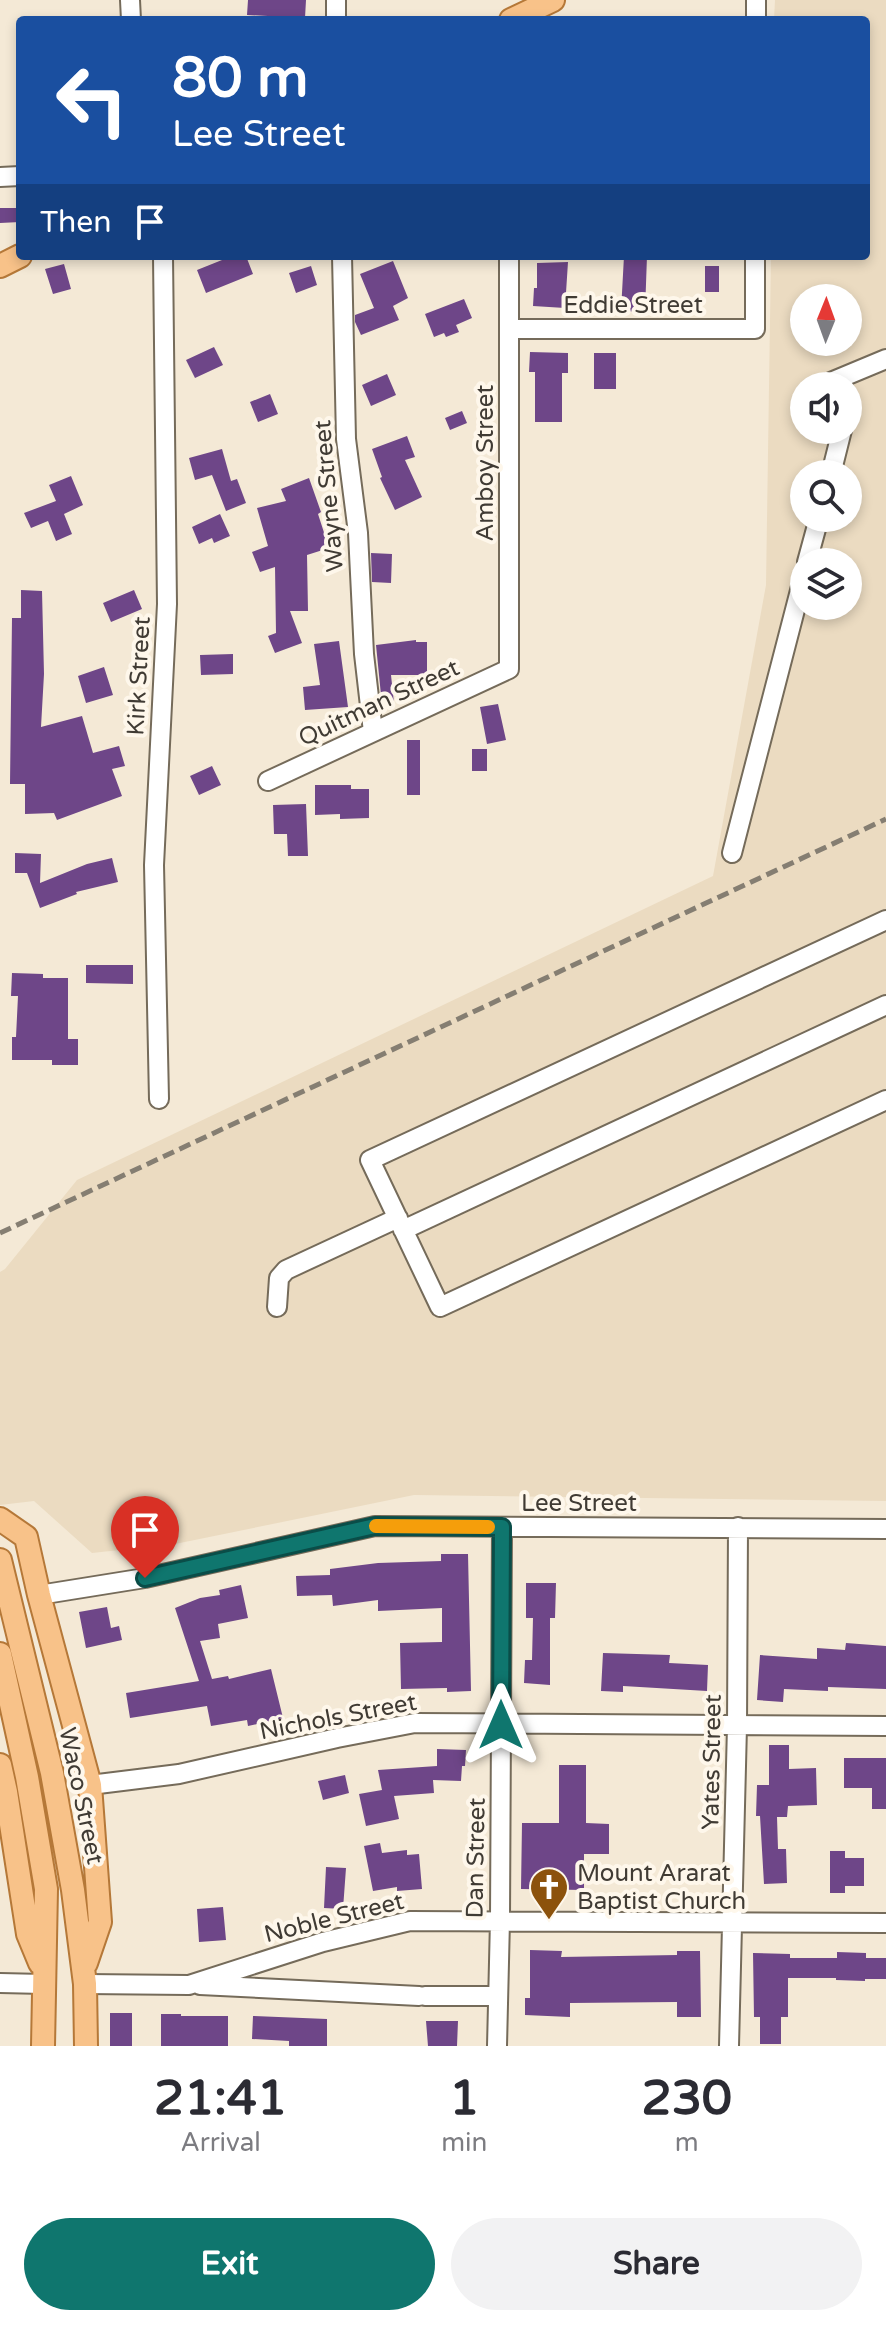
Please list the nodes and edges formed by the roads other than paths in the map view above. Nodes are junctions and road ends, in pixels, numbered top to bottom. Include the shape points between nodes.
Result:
1 (553, 0) edge
2 (517, 14) edge
3 (163, 260) edge
4 (342, 260) edge
5 (509, 260) edge
6 (755, 260) edge
7 (510, 329) junction
8 (886, 359) edge
9 (855, 372) edge
10 (792, 620) edge
11 (509, 669) joint
12 (373, 732) junction
13 (268, 781) dead end
14 (732, 853) dead end
15 (886, 920) edge
16 (886, 1005) edge
17 (159, 1099) dead end
18 (886, 1100) edge
19 (401, 1224) junction
20 (277, 1307) dead end
21 (0, 1519) edge
22 (502, 1527) junction
23 (738, 1527) junction
24 (886, 1529) edge
25 (0, 1560) edge
26 (39, 1595) junction
27 (0, 1654) edge
28 (17, 1680) junction
29 (501, 1725) junction
30 (737, 1726) junction
31 (886, 1726) edge
32 (0, 1765) edge
33 (90, 1785) junction
34 (3, 1792) edge
35 (500, 1920) junction
36 (732, 1922) junction
37 (886, 1923) edge
38 (85, 1976) junction
39 (44, 1978) junction
40 (0, 1983) edge
41 (189, 1985) junction
42 (498, 1996) junction
43 (43, 2046) edge
44 (86, 2046) edge
45 (497, 2046) edge
46 (729, 2046) edge

1 - 2 main road
3 - 17 street, Kirk Street via 167,604 154,865
4 - 12 street, Wayne Street via 346,439
5 - 7 street, Amboy Street
6 - 7 street, Eddie Street via 755,329
7 - 11 street, Amboy Street
8 - 9 street
10 - 14 street
11 - 12 street, Quitman Street
12 - 13 street, Quitman Street
15 - 19 street via 370,1160
16 - 19 street
18 - 19 street via 440,1307
19 - 20 street via 286,1270 279,1278
21 - 26 main road via 26,1537
22 - 23 street, Lee Street
22 - 26 street, Lee Street via 375,1526 145,1578
22 - 29 street, Dan Street
23 - 24 street, Lee Street
23 - 30 street, Yates Street
25 - 28 main road, Waco Street
26 - 33 main road
27 - 28 main road, Waco Street
28 - 38 main road, Waco Street via 52,1773
28 - 39 main road, Waco Street via 46,1889
29 - 30 street, Nichols Street
29 - 33 street, Nichols Street via 415,1723 179,1774
29 - 35 street, Dan Street
30 - 31 street, Nichols Street
30 - 36 street, Yates Street
32 - 34 main road
33 - 38 main road via 100,1922
34 - 39 main road via 28,1934
35 - 36 street, Noble Street
35 - 41 street, Noble Street via 410,1921 323,1942
35 - 42 street, Dan Street
36 - 37 street, Noble Street
36 - 46 street, Yates Street
38 - 41 street, Noble Street
38 - 44 main road, Waco Street
39 - 40 street
39 - 43 main road, Waco Street
41 - 42 street
42 - 45 street, Dan Street

